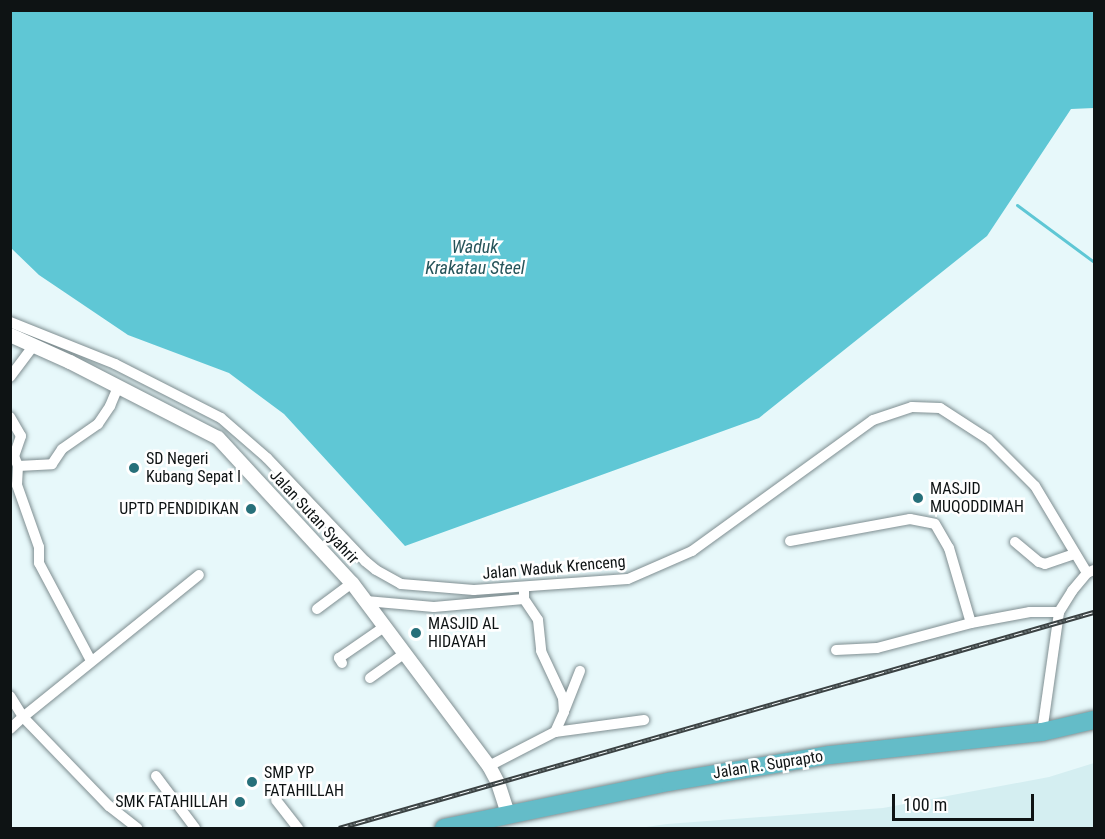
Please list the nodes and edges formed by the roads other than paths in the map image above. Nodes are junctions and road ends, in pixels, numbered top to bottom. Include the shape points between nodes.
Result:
1 (10, 322) edge
2 (10, 335) edge
3 (33, 346) junction
4 (10, 377) edge
5 (118, 387) junction
6 (10, 417) edge
7 (18, 466) junction
8 (790, 542) dead end
9 (1015, 542) dead end
10 (1074, 554) junction
11 (1091, 572) edge
12 (199, 575) dead end
13 (352, 583) junction
14 (525, 587) junction
15 (524, 599) junction
16 (366, 601) junction
17 (317, 609) dead end
18 (1059, 612) junction
19 (971, 623) junction
20 (384, 627) junction
21 (836, 650) dead end
22 (405, 653) junction
23 (91, 662) junction
24 (342, 663) dead end
25 (580, 671) dead end
26 (370, 678) dead end
27 (10, 696) edge
28 (564, 712) junction
29 (23, 717) junction
30 (644, 720) dead end
31 (1095, 720) edge
32 (10, 729) edge
33 (555, 732) junction
34 (1042, 732) junction
35 (489, 766) junction
36 (156, 776) dead end
37 (276, 800) dead end
38 (508, 814) junction
39 (137, 828) edge
40 (195, 828) edge
41 (298, 828) edge
42 (444, 828) edge

1 - 14 street, Jalan Waduk Krenceng via 115,364 221,418 267,458 365,561 388,577 414,587
2 - 3 street, Jalan Sutan Syahrir
3 - 4 street
3 - 5 street, Jalan Sutan Syahrir
5 - 7 street via 98,424 62,449 52,464
5 - 13 street, Jalan Sutan Syahrir via 218,438
6 - 7 street via 21,436 14,456
7 - 23 street via 17,485 39,547 39,563
8 - 19 street via 910,519 935,524 949,548
9 - 10 street via 1045,564
10 - 11 street, Jalan Waduk Krenceng
10 - 14 street, Jalan Waduk Krenceng via 1035,486 988,439 939,408 912,407 873,420 692,550 654,569 628,579
11 - 18 street
12 - 23 street
13 - 16 street, Jalan Sutan Syahrir
13 - 17 street
14 - 15 street
15 - 16 street via 434,607
15 - 28 street via 538,620 541,651 561,692
16 - 20 street, Jalan Sutan Syahrir
18 - 19 street via 1030,612
18 - 34 street
19 - 21 street via 877,648
20 - 22 street, Jalan Sutan Syahrir
20 - 24 street via 339,658
22 - 26 street
22 - 35 street, Jalan Sutan Syahrir
23 - 29 street
25 - 28 street
27 - 29 street
28 - 33 street
29 - 32 street
29 - 39 street via 109,806
30 - 33 street
31 - 34 highway, Jalan R. Suprapto
33 - 35 street
34 - 38 highway, Jalan R. Suprapto via 830,755
35 - 38 street, Jalan Sutan Syahrir
36 - 40 street
37 - 41 street
38 - 42 highway, Jalan R. Suprapto

